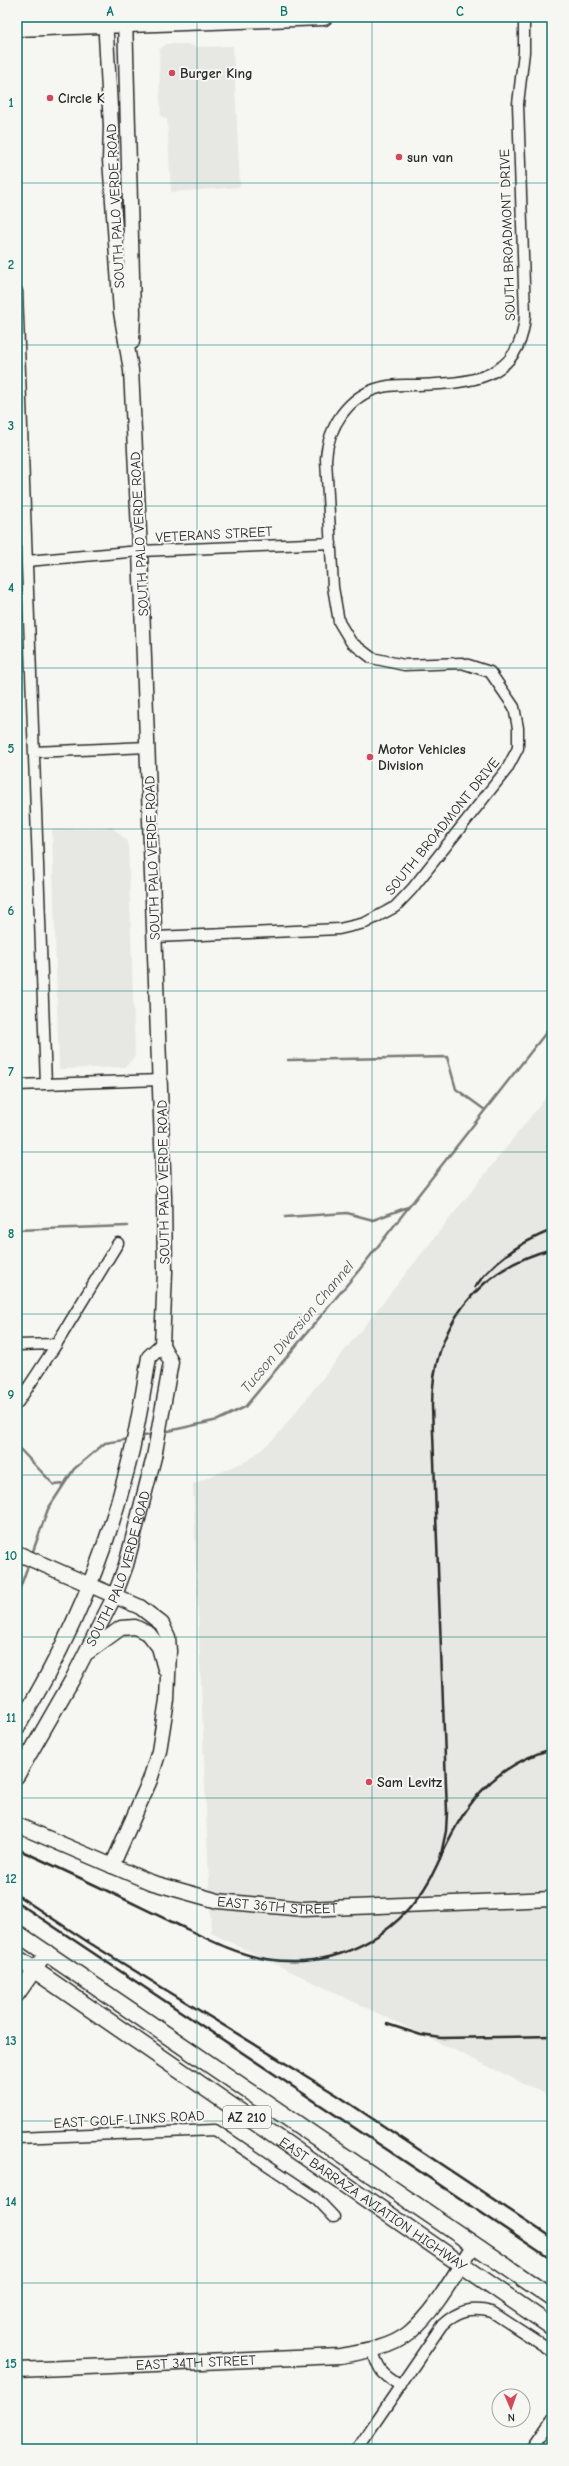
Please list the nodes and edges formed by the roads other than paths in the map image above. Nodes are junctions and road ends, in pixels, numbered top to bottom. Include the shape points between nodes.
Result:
1 (324, 17) edge
2 (524, 17) edge
3 (106, 21) edge
4 (125, 21) edge
5 (17, 28) edge
6 (17, 291) edge
7 (131, 370) junction
8 (331, 543) junction
9 (140, 551) junction
10 (27, 561) junction
11 (148, 747) junction
12 (34, 752) junction
13 (155, 937) junction
14 (160, 1080) junction
15 (46, 1084) junction
16 (17, 1085) edge
17 (118, 1243) dead end
18 (57, 1344) junction
19 (17, 1345) edge
20 (162, 1345) junction
21 (17, 1404) edge
22 (17, 1553) edge
23 (90, 1584) junction
24 (115, 1595) junction
25 (86, 1654) junction
26 (168, 1675) junction
27 (17, 1728) edge
28 (17, 1776) edge
29 (17, 1825) edge
30 (112, 1866) junction
31 (552, 1899) edge
32 (17, 1933) edge
33 (47, 1952) junction
34 (17, 1958) edge
35 (34, 1970) junction
36 (17, 1995) edge
37 (17, 2138) edge
38 (334, 2217) dead end
39 (473, 2246) junction
40 (460, 2265) junction
41 (552, 2298) edge
42 (552, 2327) edge
43 (373, 2350) junction
44 (552, 2351) edge
45 (17, 2370) edge
46 (401, 2386) junction
47 (552, 2420) edge
48 (357, 2449) edge
49 (532, 2449) edge

1 - 4 main road
2 - 8 street, SOUTH BROADMONT DRIVE via 524,52 518,104 525,311 522,338 506,363 484,377 461,383 379,388 361,396 346,409 334,426 326,449
3 - 4 main road
3 - 5 main road
3 - 7 main road, SOUTH PALO VERDE ROAD via 110,160 120,312
4 - 7 main road, SOUTH PALO VERDE ROAD via 133,313
6 - 10 street
7 - 9 main road, SOUTH PALO VERDE ROAD
8 - 9 street, VETERANS STREET
8 - 13 street, SOUTH BROADMONT DRIVE via 333,587 339,622 351,642 372,658 404,664 462,663 490,672 514,706 518,748 507,769 412,889 395,907 365,923 314,931
9 - 10 street, VETERANS STREET
9 - 11 main road, SOUTH PALO VERDE ROAD
10 - 12 street
11 - 12 street
11 - 13 main road, SOUTH PALO VERDE ROAD
12 - 15 street
13 - 14 main road, SOUTH PALO VERDE ROAD
14 - 15 street
14 - 20 main road, SOUTH PALO VERDE ROAD via 165,1272
15 - 16 street
17 - 18 street
18 - 19 street
18 - 21 street
20 - 23 main road, SOUTH PALO VERDE ROAD via 150,1357 127,1470
20 - 24 main road, SOUTH PALO VERDE ROAD via 171,1362 164,1409 126,1565
22 - 23 main road
23 - 24 main road
23 - 27 main road, SOUTH PALO VERDE ROAD via 73,1623
24 - 25 main road, SOUTH PALO VERDE ROAD
24 - 26 main road via 140,1607 162,1624 170,1650
25 - 26 main road via 121,1628 135,1626 149,1634 159,1647
25 - 28 main road, SOUTH PALO VERDE ROAD
26 - 30 main road via 164,1728 155,1766
29 - 30 main road, EAST 36TH STREET
30 - 31 main road, EAST 36TH STREET via 180,1892 211,1899 304,1909
32 - 33 main road, EAST BARRAZA AVIATION HIGHWAY / AZ 210
33 - 35 main road
33 - 39 main road, EAST BARRAZA AVIATION HIGHWAY / AZ 210
34 - 35 main road, EAST BARRAZA AVIATION HIGHWAY / AZ 210
35 - 36 main road
35 - 40 main road, EAST BARRAZA AVIATION HIGHWAY / AZ 210
37 - 38 street, EAST GOLF LINKS ROAD via 215,2130 315,2197
39 - 40 main road, EAST 34TH STREET
39 - 41 main road, EAST BARRAZA AVIATION HIGHWAY / AZ 210
40 - 42 main road, EAST BARRAZA AVIATION HIGHWAY / AZ 210
40 - 43 main road, EAST 34TH STREET via 426,2315 409,2334
43 - 45 main road, EAST 34TH STREET via 340,2356
43 - 46 street via 383,2375
44 - 46 street via 492,2312 470,2309 453,2315 442,2325
46 - 48 street
47 - 49 street

